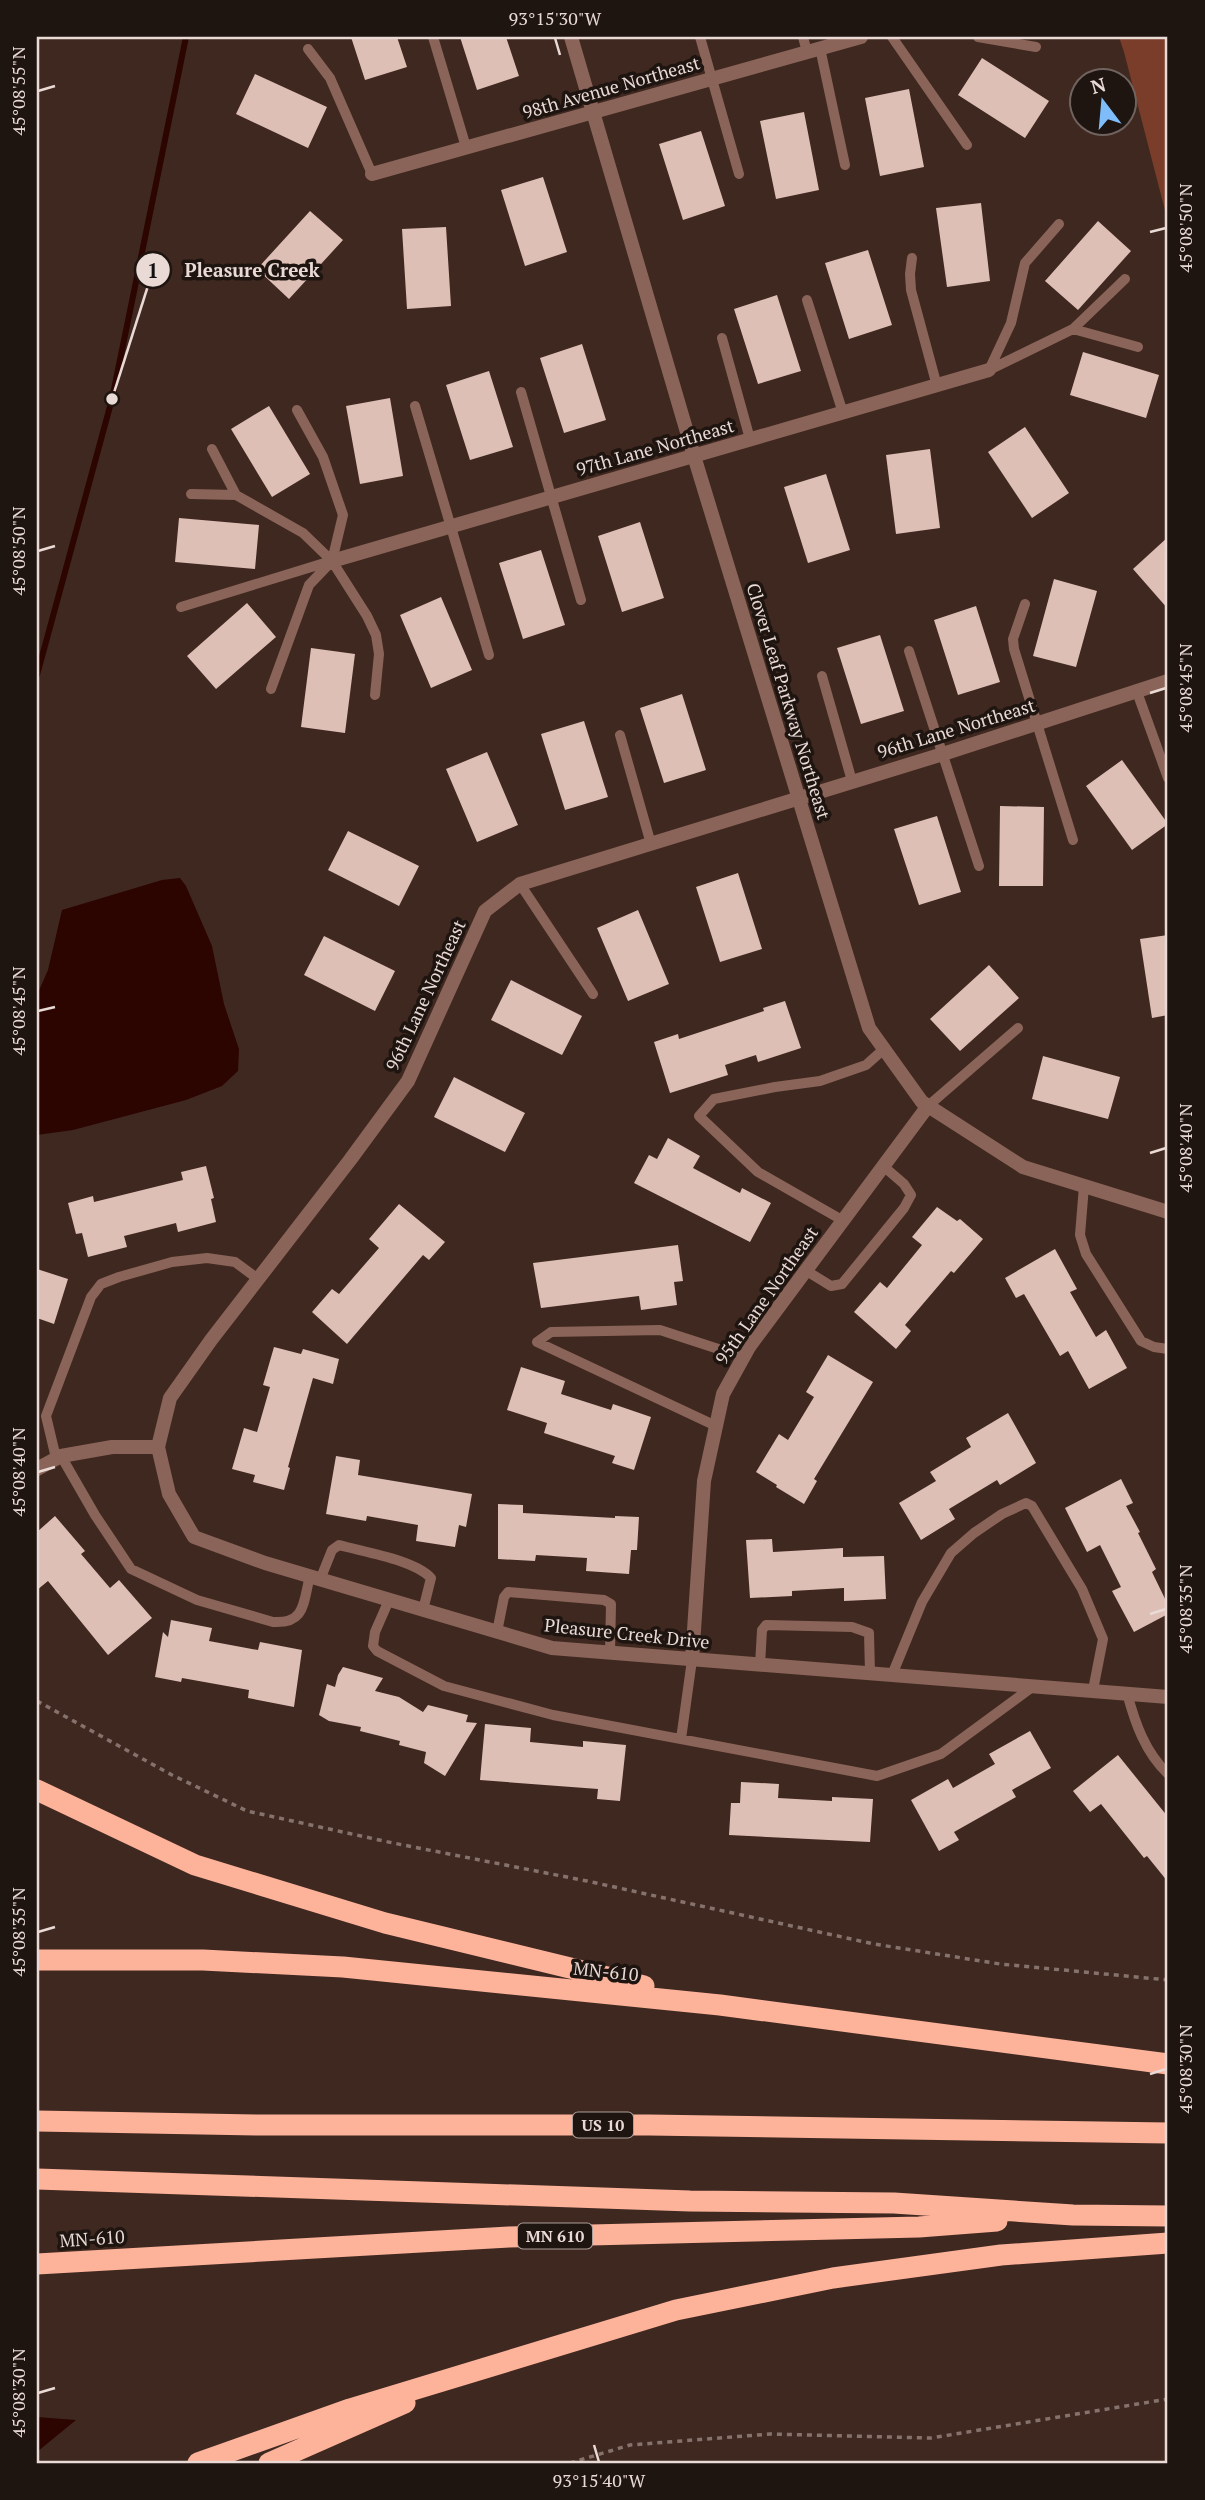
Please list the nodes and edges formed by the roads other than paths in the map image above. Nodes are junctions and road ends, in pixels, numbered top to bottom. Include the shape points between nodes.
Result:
1 (433, 37) edge
2 (571, 37) edge
3 (700, 37) edge
4 (803, 37) edge
5 (860, 37) edge
6 (892, 37) edge
7 (978, 37) edge
8 (1036, 47) dead end
9 (308, 49) dead end
10 (814, 50) junction
11 (712, 78) junction
12 (593, 112) junction
13 (967, 145) dead end
14 (466, 147) junction
15 (845, 165) dead end
16 (372, 174) joint
17 (740, 174) dead end
18 (1059, 224) dead end
19 (912, 258) dead end
20 (1125, 279) dead end
21 (807, 300) dead end
22 (1073, 329) junction
23 (722, 338) dead end
24 (1138, 347) dead end
25 (989, 370) junction
26 (937, 386) junction
27 (520, 392) dead end
28 (415, 406) dead end
29 (297, 410) dead end
30 (843, 413) junction
31 (750, 439) junction
32 (212, 449) dead end
33 (694, 456) junction
34 (191, 494) dead end
35 (236, 495) junction
36 (551, 498) junction
37 (452, 526) junction
38 (331, 561) junction
39 (581, 600) dead end
40 (1025, 604) dead end
41 (181, 607) dead end
42 (909, 652) dead end
43 (489, 655) dead end
44 (822, 677) dead end
45 (1168, 681) edge
46 (271, 689) dead end
47 (1137, 692) junction
48 (375, 695) dead end
49 (1037, 723) junction
50 (620, 735) dead end
51 (943, 754) junction
52 (1168, 778) edge
53 (852, 781) junction
54 (798, 798) junction
55 (1073, 840) dead end
56 (651, 844) junction
57 (979, 866) dead end
58 (520, 884) junction
59 (593, 995) dead end
60 (1018, 1028) dead end
61 (884, 1049) junction
62 (928, 1105) junction
63 (882, 1165) junction
64 (1084, 1186) junction
65 (1168, 1211) edge
66 (842, 1220) junction
67 (805, 1270) junction
68 (258, 1279) junction
69 (1168, 1349) edge
70 (743, 1357) junction
71 (716, 1426) junction
72 (158, 1447) junction
73 (59, 1457) junction
74 (37, 1469) edge
75 (315, 1578) junction
76 (389, 1600) junction
77 (423, 1610) junction
78 (497, 1632) junction
79 (610, 1653) junction
80 (692, 1660) junction
81 (761, 1665) junction
82 (870, 1673) junction
83 (892, 1675) junction
84 (1036, 1685) junction
85 (1093, 1690) junction
86 (1127, 1693) junction
87 (1168, 1697) edge
88 (681, 1739) junction
89 (1168, 1774) edge
90 (37, 1790) edge
91 (37, 1960) edge
92 (720, 2005) junction
93 (1168, 2064) edge
94 (37, 2121) edge
95 (1168, 2133) edge
96 (37, 2179) edge
97 (1073, 2215) junction
98 (1168, 2216) edge
99 (1168, 2243) edge
100 (37, 2264) edge
101 (480, 2369) junction
102 (198, 2463) edge
103 (269, 2463) edge

1 - 14 lane
2 - 12 street, Clover Leaf Parkway Northeast
3 - 11 lane
4 - 10 lane
5 - 10 street, 98th Avenue Northeast
6 - 13 lane
7 - 8 lane
9 - 16 lane via 330,78
10 - 11 street, 98th Avenue Northeast
10 - 15 lane
11 - 12 street, 98th Avenue Northeast
11 - 17 lane
12 - 14 street, 98th Avenue Northeast
12 - 33 street, Clover Leaf Parkway Northeast
14 - 16 street, 98th Avenue Northeast
18 - 25 lane via 1025,264 1011,323
19 - 26 lane via 911,290
20 - 22 lane
21 - 30 lane
22 - 24 lane
22 - 25 lane
23 - 31 lane
25 - 26 street, 97th Lane Northeast
26 - 30 street, 97th Lane Northeast
27 - 36 lane
28 - 37 lane
29 - 38 lane via 323,457 344,515
30 - 31 street, 97th Lane Northeast
31 - 33 street, 97th Lane Northeast
32 - 35 lane
33 - 36 street, 97th Lane Northeast
33 - 54 street, Clover Leaf Parkway Northeast
34 - 35 lane
35 - 38 lane via 303,533
36 - 37 street, 97th Lane Northeast
36 - 39 lane
37 - 38 street, 97th Lane Northeast
37 - 43 lane
38 - 41 lane
38 - 46 lane via 309,585
38 - 48 lane via 376,635
40 - 49 lane via 1014,649
42 - 51 lane
44 - 53 lane
45 - 47 street, 96th Lane Northeast
47 - 49 street, 96th Lane Northeast
47 - 52 lane
49 - 51 street, 96th Lane Northeast
49 - 55 lane
50 - 56 lane
51 - 53 street, 96th Lane Northeast
51 - 57 lane
53 - 54 street, 96th Lane Northeast
54 - 56 street, 96th Lane Northeast
54 - 61 street, Clover Leaf Parkway Northeast via 869,1028
56 - 58 street, 96th Lane Northeast
58 - 59 lane
58 - 68 street, 96th Lane Northeast via 485,911 408,1081
60 - 62 lane
61 - 62 street, Clover Leaf Parkway Northeast
61 - 66 lane via 866,1065 820,1082 714,1099 699,1116 758,1172
62 - 63 street, 95th Lane Northeast
62 - 64 street, Clover Leaf Parkway Northeast via 1023,1167
63 - 66 street, 95th Lane Northeast
63 - 67 lane via 911,1195 904,1208 842,1284 831,1286
64 - 65 street, Clover Leaf Parkway Northeast
64 - 69 lane via 1080,1235 1086,1254 1141,1341
66 - 67 street, 95th Lane Northeast
67 - 70 street, 95th Lane Northeast
68 - 72 street, 96th Lane Northeast via 170,1398
68 - 73 lane via 235,1262 207,1258 172,1262 101,1284 91,1297 46,1416
70 - 71 street, 95th Lane Northeast via 723,1394
70 - 71 lane via 660,1330 551,1332 537,1342
71 - 80 street, 95th Lane Northeast via 704,1481
72 - 73 street via 112,1447
72 - 75 street, Pleasure Creek Drive via 169,1494 194,1537
73 - 74 street
73 - 75 lane via 131,1569 197,1600 284,1623 300,1615
75 - 76 street, Pleasure Creek Drive
75 - 77 lane via 339,1545 396,1561 424,1570 431,1578
76 - 77 street, Pleasure Creek Drive
76 - 88 lane via 373,1646 444,1686 553,1715
77 - 78 street, Pleasure Creek Drive
78 - 79 street, Pleasure Creek Drive via 552,1648
78 - 79 lane via 508,1592 604,1600 611,1604
79 - 80 street, Pleasure Creek Drive
80 - 81 street, Pleasure Creek Drive
80 - 88 lane
81 - 82 street, Pleasure Creek Drive
81 - 82 lane via 766,1625 852,1628 869,1633
82 - 83 street, Pleasure Creek Drive
83 - 84 street, Pleasure Creek Drive
83 - 85 lane via 922,1602 951,1553 1002,1514 1026,1503 1082,1589 1103,1639
84 - 85 street, Pleasure Creek Drive
84 - 88 lane via 942,1754 877,1776
85 - 86 street, Pleasure Creek Drive
86 - 87 street, Pleasure Creek Drive
86 - 89 lane via 1136,1725 1156,1763
90 - 92 highway via 195,1865 385,1923
91 - 92 highway, MN-610 via 344,1966
92 - 93 highway, MN-610
94 - 95 highway, US 10
96 - 97 highway via 690,2201 894,2203
97 - 98 highway
97 - 100 highway, MN-610 / MN 610 via 919,2227 509,2237
99 - 101 highway via 1001,2255 833,2278 676,2310
101 - 102 highway
101 - 103 highway

